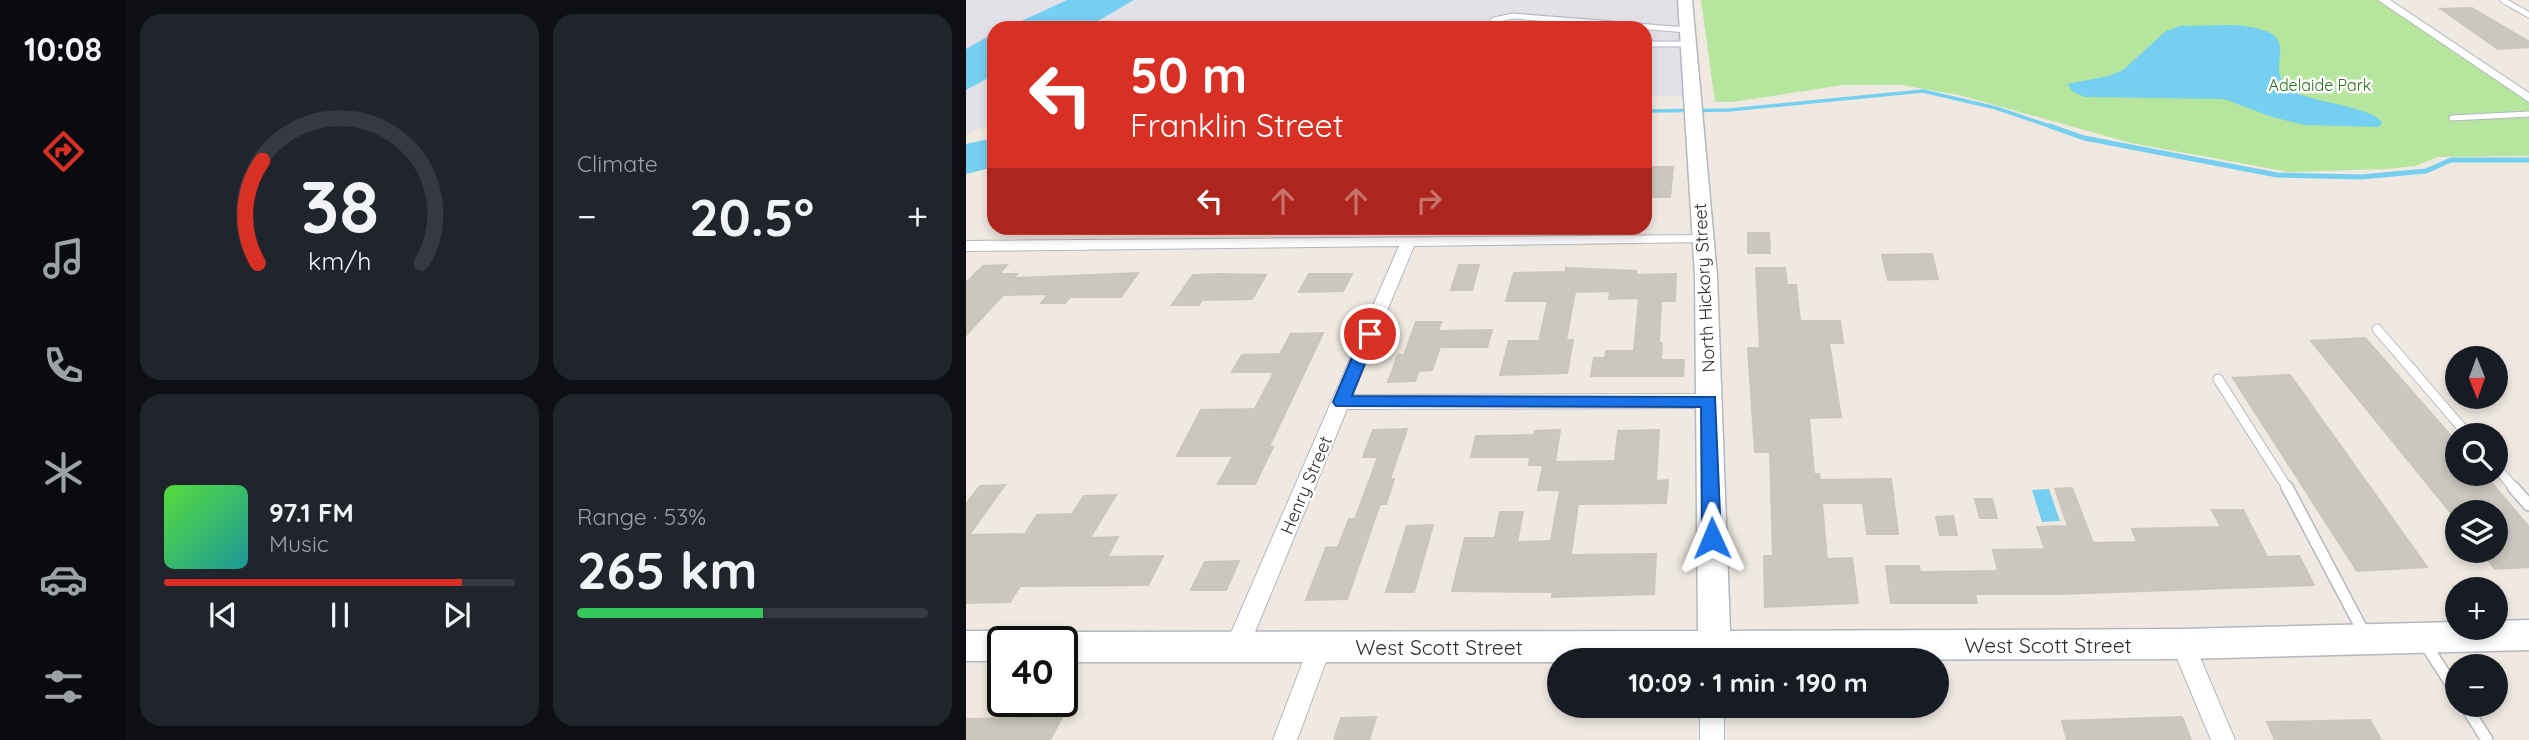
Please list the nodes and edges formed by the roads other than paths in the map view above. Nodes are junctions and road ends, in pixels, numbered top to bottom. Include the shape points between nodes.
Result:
1 (1685, 0) edge
2 (2383, 0) edge
3 (2503, 0) edge
4 (2529, 15) edge
5 (1493, 21) edge
6 (1555, 21) edge
7 (1652, 33) edge
8 (1688, 37) junction
9 (1652, 43) edge
10 (2529, 98) edge
11 (2529, 114) edge
12 (2452, 118) dead end
13 (1703, 239) junction
14 (1408, 242) junction
15 (966, 247) edge
16 (2376, 330) dead end
17 (2218, 379) dead end
18 (1710, 401) junction
19 (1342, 402) junction
20 (2458, 423) edge
21 (2508, 481) edge
22 (2529, 505) edge
23 (2529, 635) edge
24 (2421, 637) junction
25 (2368, 639) junction
26 (2183, 644) junction
27 (966, 646) edge
28 (987, 646) edge
29 (1078, 647) edge
30 (1319, 648) junction
31 (1713, 648) edge
32 (1949, 648) edge
33 (1236, 649) junction
34 (1547, 651) edge
35 (2445, 674) edge
36 (2473, 717) edge
37 (1712, 718) edge
38 (1285, 740) edge
39 (1712, 740) edge
40 (2223, 740) edge
41 (2487, 740) edge

1 - 8 main road, North Hickory Street
2 - 10 street
3 - 4 lane
5 - 6 lane via 1513,16
7 - 8 lane
8 - 9 lane
8 - 13 main road, North Hickory Street
11 - 12 lane
13 - 14 street
13 - 18 main road, North Hickory Street
14 - 15 street
14 - 19 street, Henry Street
16 - 20 lane
17 - 25 lane via 2296,501
18 - 19 street
18 - 31 main road, North Hickory Street
19 - 33 street, Henry Street
21 - 22 lane
23 - 24 main road, West Scott Street
24 - 25 main road, West Scott Street
24 - 35 lane
25 - 26 main road, West Scott Street
26 - 32 main road, West Scott Street
26 - 40 street
27 - 28 main road
29 - 33 main road, West Scott Street
30 - 33 main road, West Scott Street
30 - 34 main road, West Scott Street
30 - 38 street
36 - 41 lane
37 - 39 street

